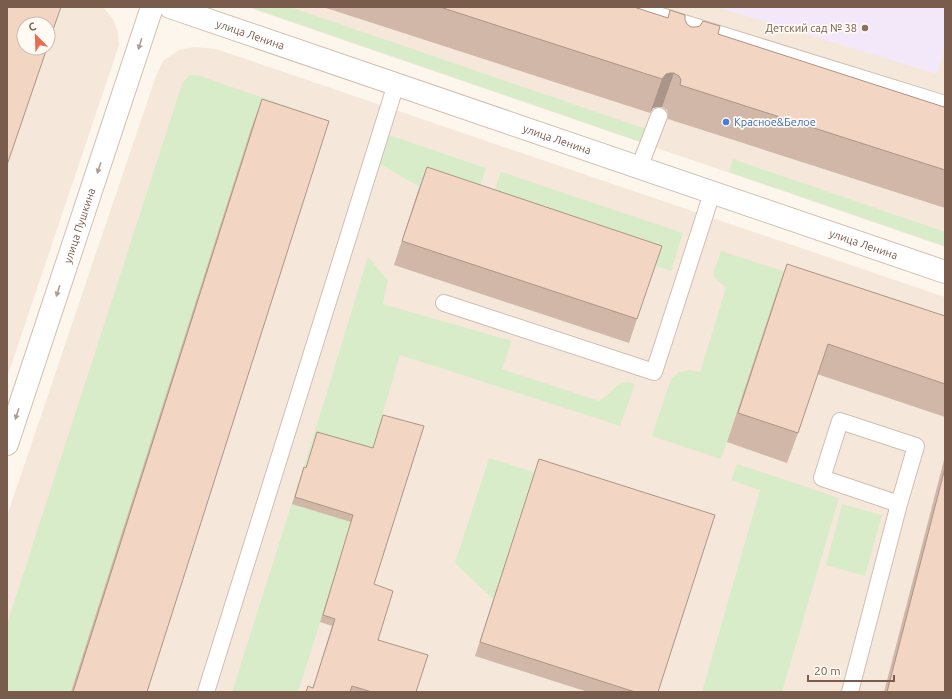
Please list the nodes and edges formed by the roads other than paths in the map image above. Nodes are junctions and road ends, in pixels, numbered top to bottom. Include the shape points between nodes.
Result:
1 (152, 7) edge
2 (170, 7) edge
3 (632, 7) edge
4 (692, 26) junction
5 (686, 42) edge
6 (396, 84) junction
7 (945, 104) edge
8 (659, 116) dead end
9 (639, 168) junction
10 (712, 193) junction
11 (945, 272) edge
12 (444, 303) dead end
13 (7, 444) edge
14 (900, 504) junction
15 (206, 692) edge
16 (850, 692) edge

1 -> 13 street, улица Пушкина
2 - 6 street, улица Ленина
3 - 4 lane
4 - 5 lane
4 - 7 lane
6 - 9 street, улица Ленина
6 - 15 lane
8 - 9 lane
9 - 10 street, улица Ленина
10 - 11 street, улица Ленина
10 - 12 lane via 654,372
14 - 14 lane via 822,478 840,421 916,446
14 - 16 lane

